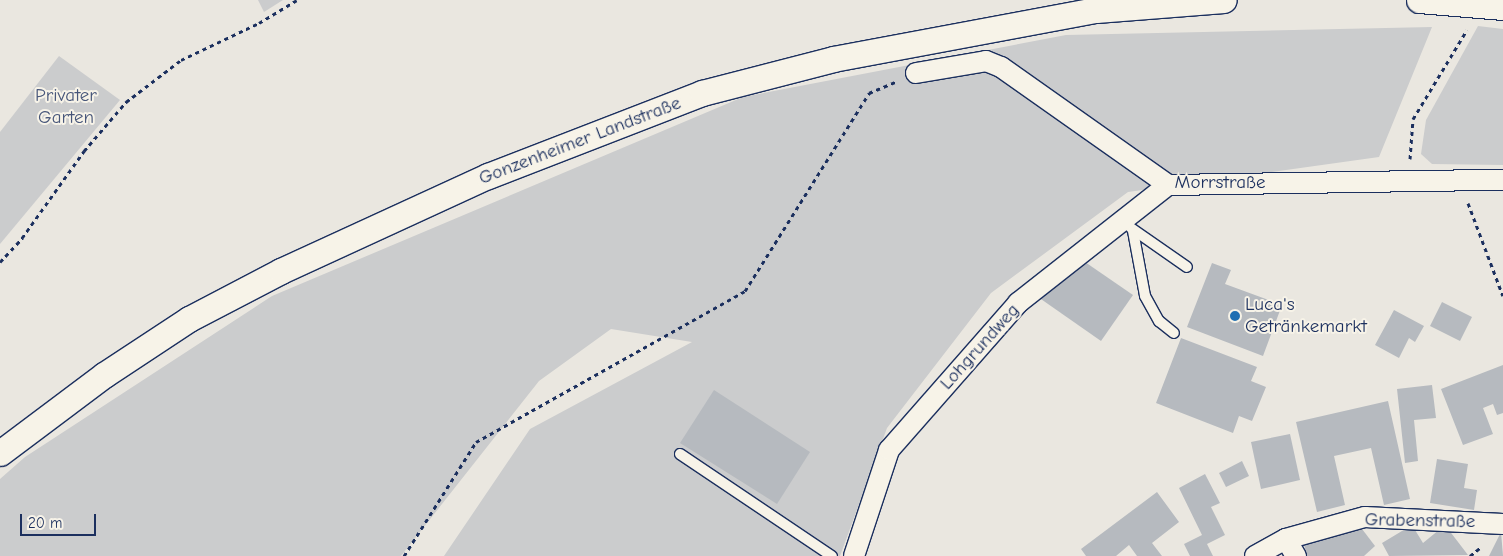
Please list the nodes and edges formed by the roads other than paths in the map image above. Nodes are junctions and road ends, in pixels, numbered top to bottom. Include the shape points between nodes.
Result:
1 (1224, 0) edge
2 (1419, 0) edge
3 (1503, 8) edge
4 (916, 73) road end
5 (1503, 180) edge
6 (1168, 185) junction
7 (1128, 225) junction
8 (1187, 267) dead end
9 (1174, 333) dead end
10 (0, 453) edge
11 (680, 454) dead end
12 (1503, 524) edge
13 (1286, 539) junction
14 (832, 556) edge
15 (854, 556) edge
16 (1255, 556) edge
17 (1296, 556) edge

1 - 10 street, Gonzenheimer Landstraße via 1096,10 833,59 702,93 488,176 281,271 189,319 104,375
2 - 3 street
4 - 6 street, Morrstraße via 986,61 1001,67
5 - 6 street, Morrstraße
6 - 7 street, Lohgrundweg
7 - 8 lane
7 - 9 lane via 1145,296 1159,321
7 - 15 street, Lohgrundweg via 1018,303 889,450
11 - 14 lane
12 - 13 street, Grabenstraße via 1365,517
13 - 16 street, Grabenstraße
13 - 17 street

